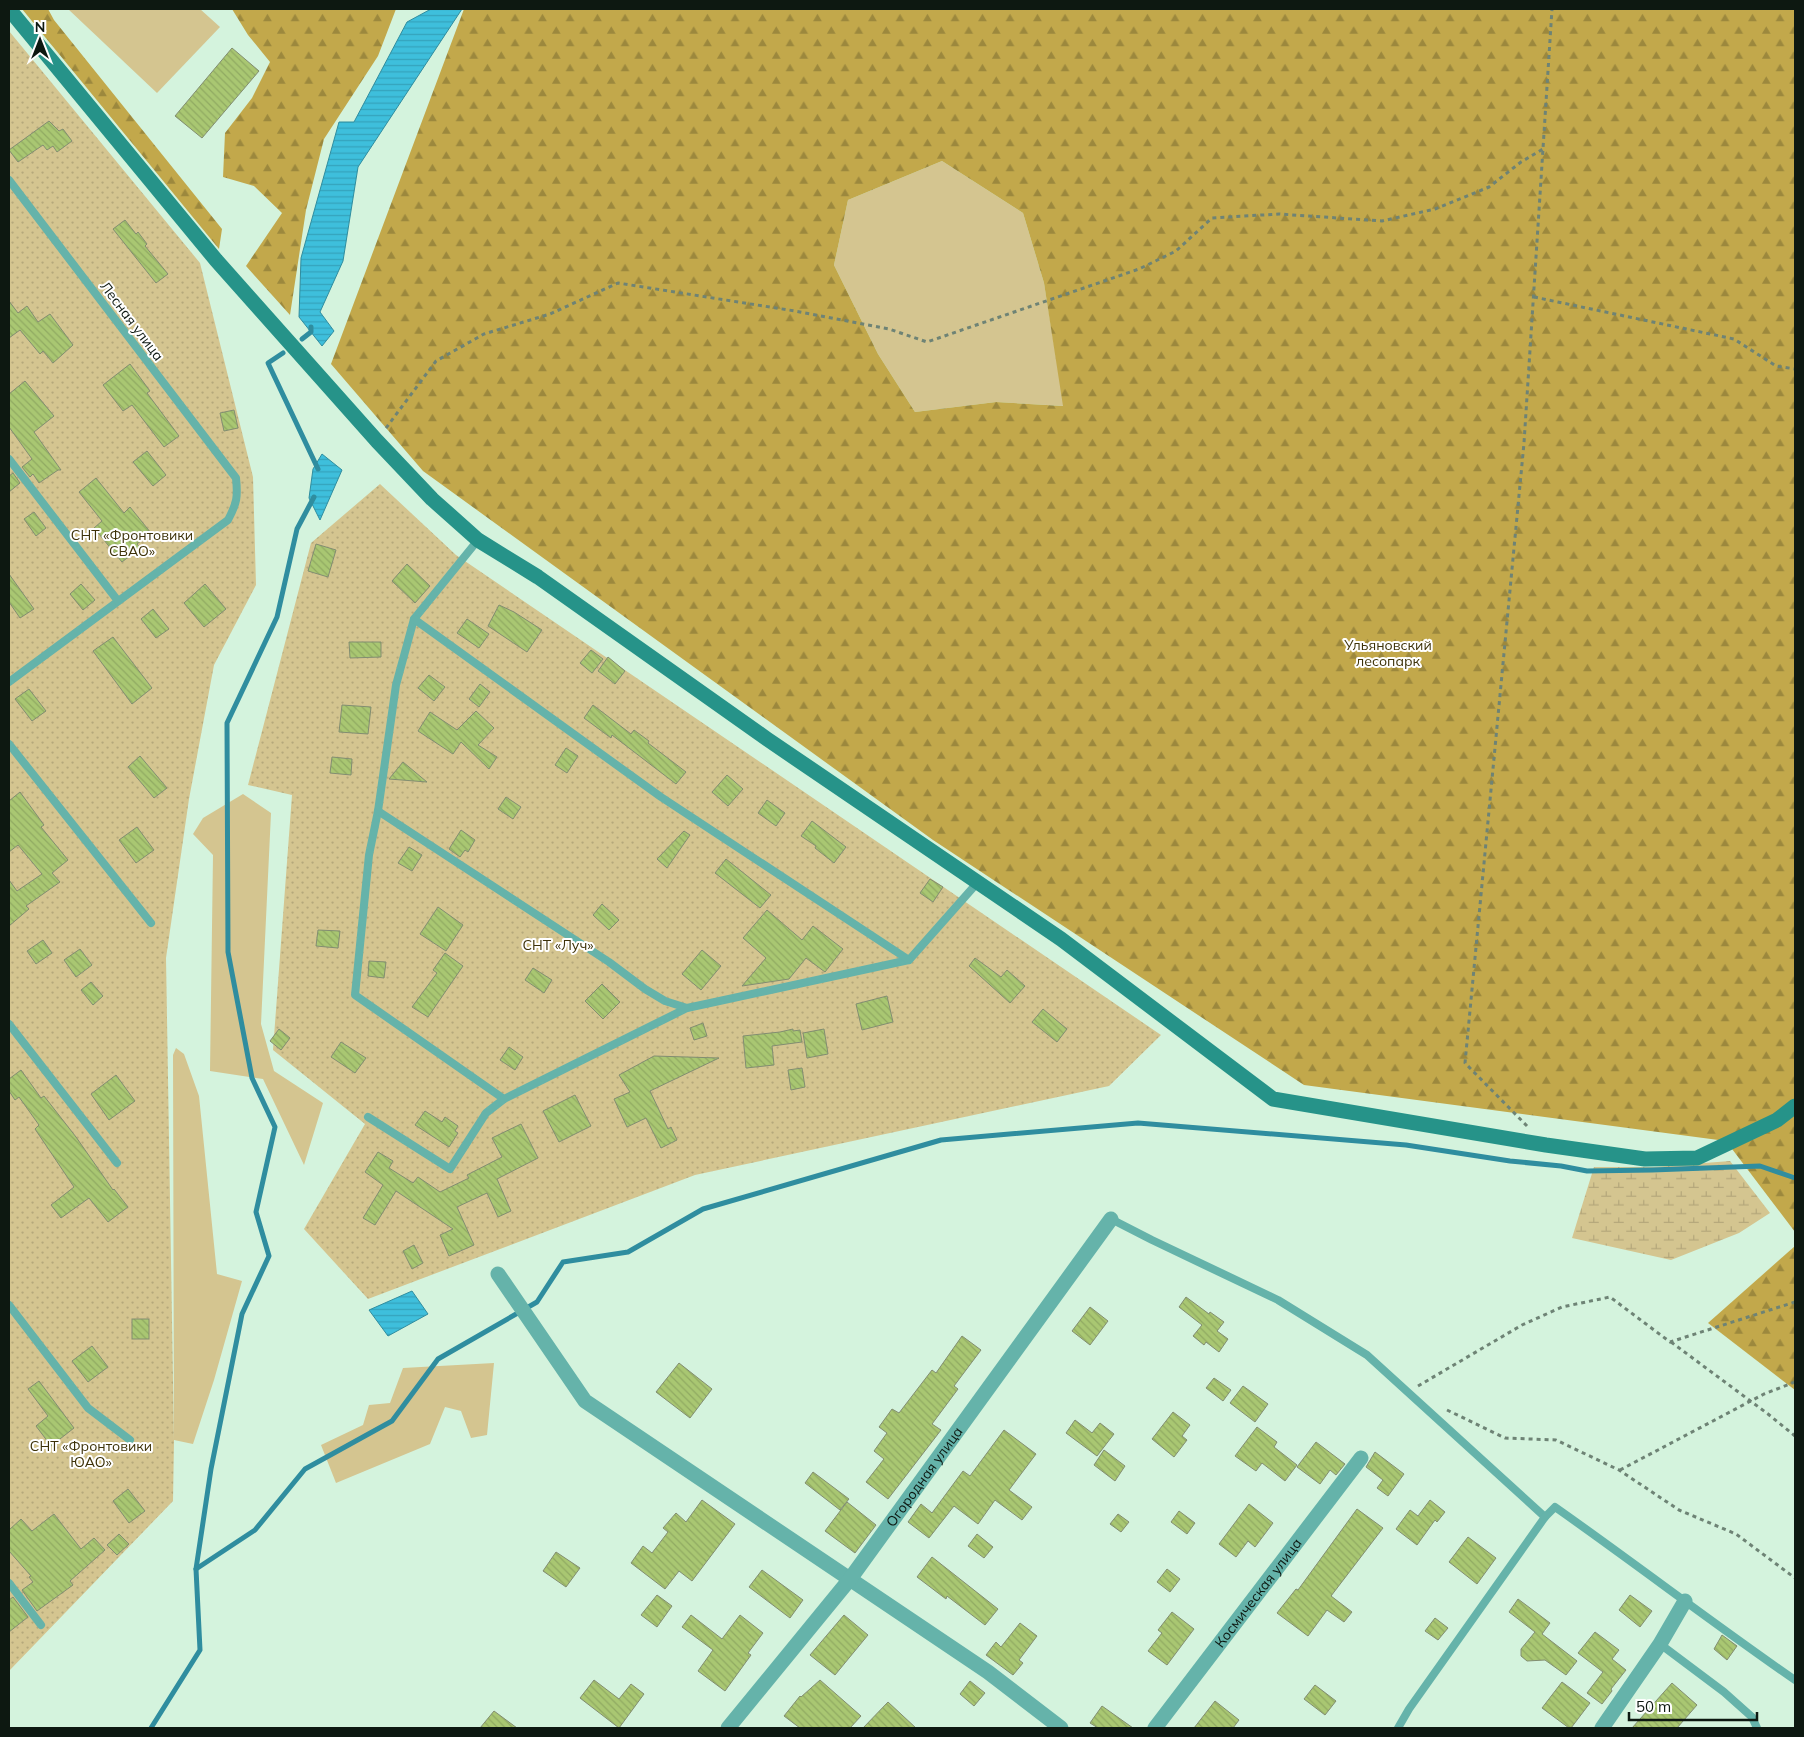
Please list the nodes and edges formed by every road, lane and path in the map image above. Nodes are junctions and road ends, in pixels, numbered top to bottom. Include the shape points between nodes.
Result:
1 (9, 9) edge
2 (1552, 9) edge
3 (1543, 149) junction
4 (9, 180) edge
5 (1534, 297) junction
6 (1795, 369) edge
7 (377, 441) junction
8 (9, 459) edge
9 (478, 540) junction
10 (118, 601) junction
11 (414, 619) junction
12 (9, 682) edge
13 (9, 744) edge
14 (378, 810) junction
15 (978, 882) junction
16 (151, 923) dead end
17 (908, 960) junction
18 (687, 1008) junction
19 (9, 1024) edge
20 (504, 1099) junction
21 (1795, 1106) edge
22 (368, 1117) dead end
23 (1546, 1145) junction
24 (116, 1163) dead end
25 (1111, 1218) joint
26 (498, 1274) dead end
27 (1795, 1302) edge
28 (9, 1305) edge
29 (1670, 1342) junction
30 (1795, 1382) edge
31 (1409, 1392) junction
32 (1750, 1401) junction
33 (1444, 1408) dead end
34 (1795, 1436) edge
35 (130, 1440) dead end
36 (1361, 1458) dead end
37 (1619, 1470) junction
38 (1546, 1517) junction
39 (1795, 1578) edge
40 (850, 1579) junction
41 (9, 1583) edge
42 (1685, 1601) junction
43 (41, 1625) dead end
44 (1660, 1644) junction
45 (1795, 1680) edge
46 (728, 1728) edge
47 (1061, 1728) edge
48 (1155, 1728) edge
49 (1398, 1728) edge
50 (1602, 1728) edge
51 (1756, 1728) edge

1 - 7 street via 216,260
2 - 3 path
3 - 5 path
3 - 7 path via 1489,187 1435,209 1382,221 1279,214 1212,218 1176,252 1138,269 927,342 889,329 795,311 618,283 550,314 484,334 436,361
4 - 10 lane, Лесная улица via 236,478 236,504 228,520
5 - 6 path via 1734,339 1776,366
5 - 23 path via 1524,443 1465,1064
7 - 9 street via 432,499
8 - 10 lane
9 - 11 lane
9 - 15 street via 538,577
10 - 12 lane
11 - 14 lane via 396,685
11 - 17 lane via 661,798
13 - 16 lane
14 - 18 lane via 608,962 645,990 665,1002
14 - 20 lane via 367,872 355,995
15 - 17 lane
15 - 23 street via 1061,939 1273,1099
17 - 18 lane
18 - 20 lane
19 - 24 lane
20 - 22 lane via 486,1113 450,1169
21 - 23 street via 1777,1120 1697,1158 1645,1159
25 - 31 lane via 1278,1300 1367,1355
25 - 40 street, Огородная улица
26 - 40 street via 584,1401
27 - 29 path
28 - 35 lane via 88,1408
29 - 31 path via 1610,1297 1562,1307 1522,1325
29 - 32 path
30 - 32 path
31 - 38 lane
32 - 34 path
32 - 37 path
33 - 37 path via 1505,1438 1556,1440
36 - 48 street, Космическая улица
37 - 39 path via 1680,1510 1736,1534
38 - 42 lane via 1555,1507
38 - 49 lane
40 - 46 street, Огородная улица
40 - 47 street via 988,1672
41 - 43 lane
42 - 44 street
42 - 45 lane
44 - 50 street
44 - 51 lane via 1724,1692 1752,1717

